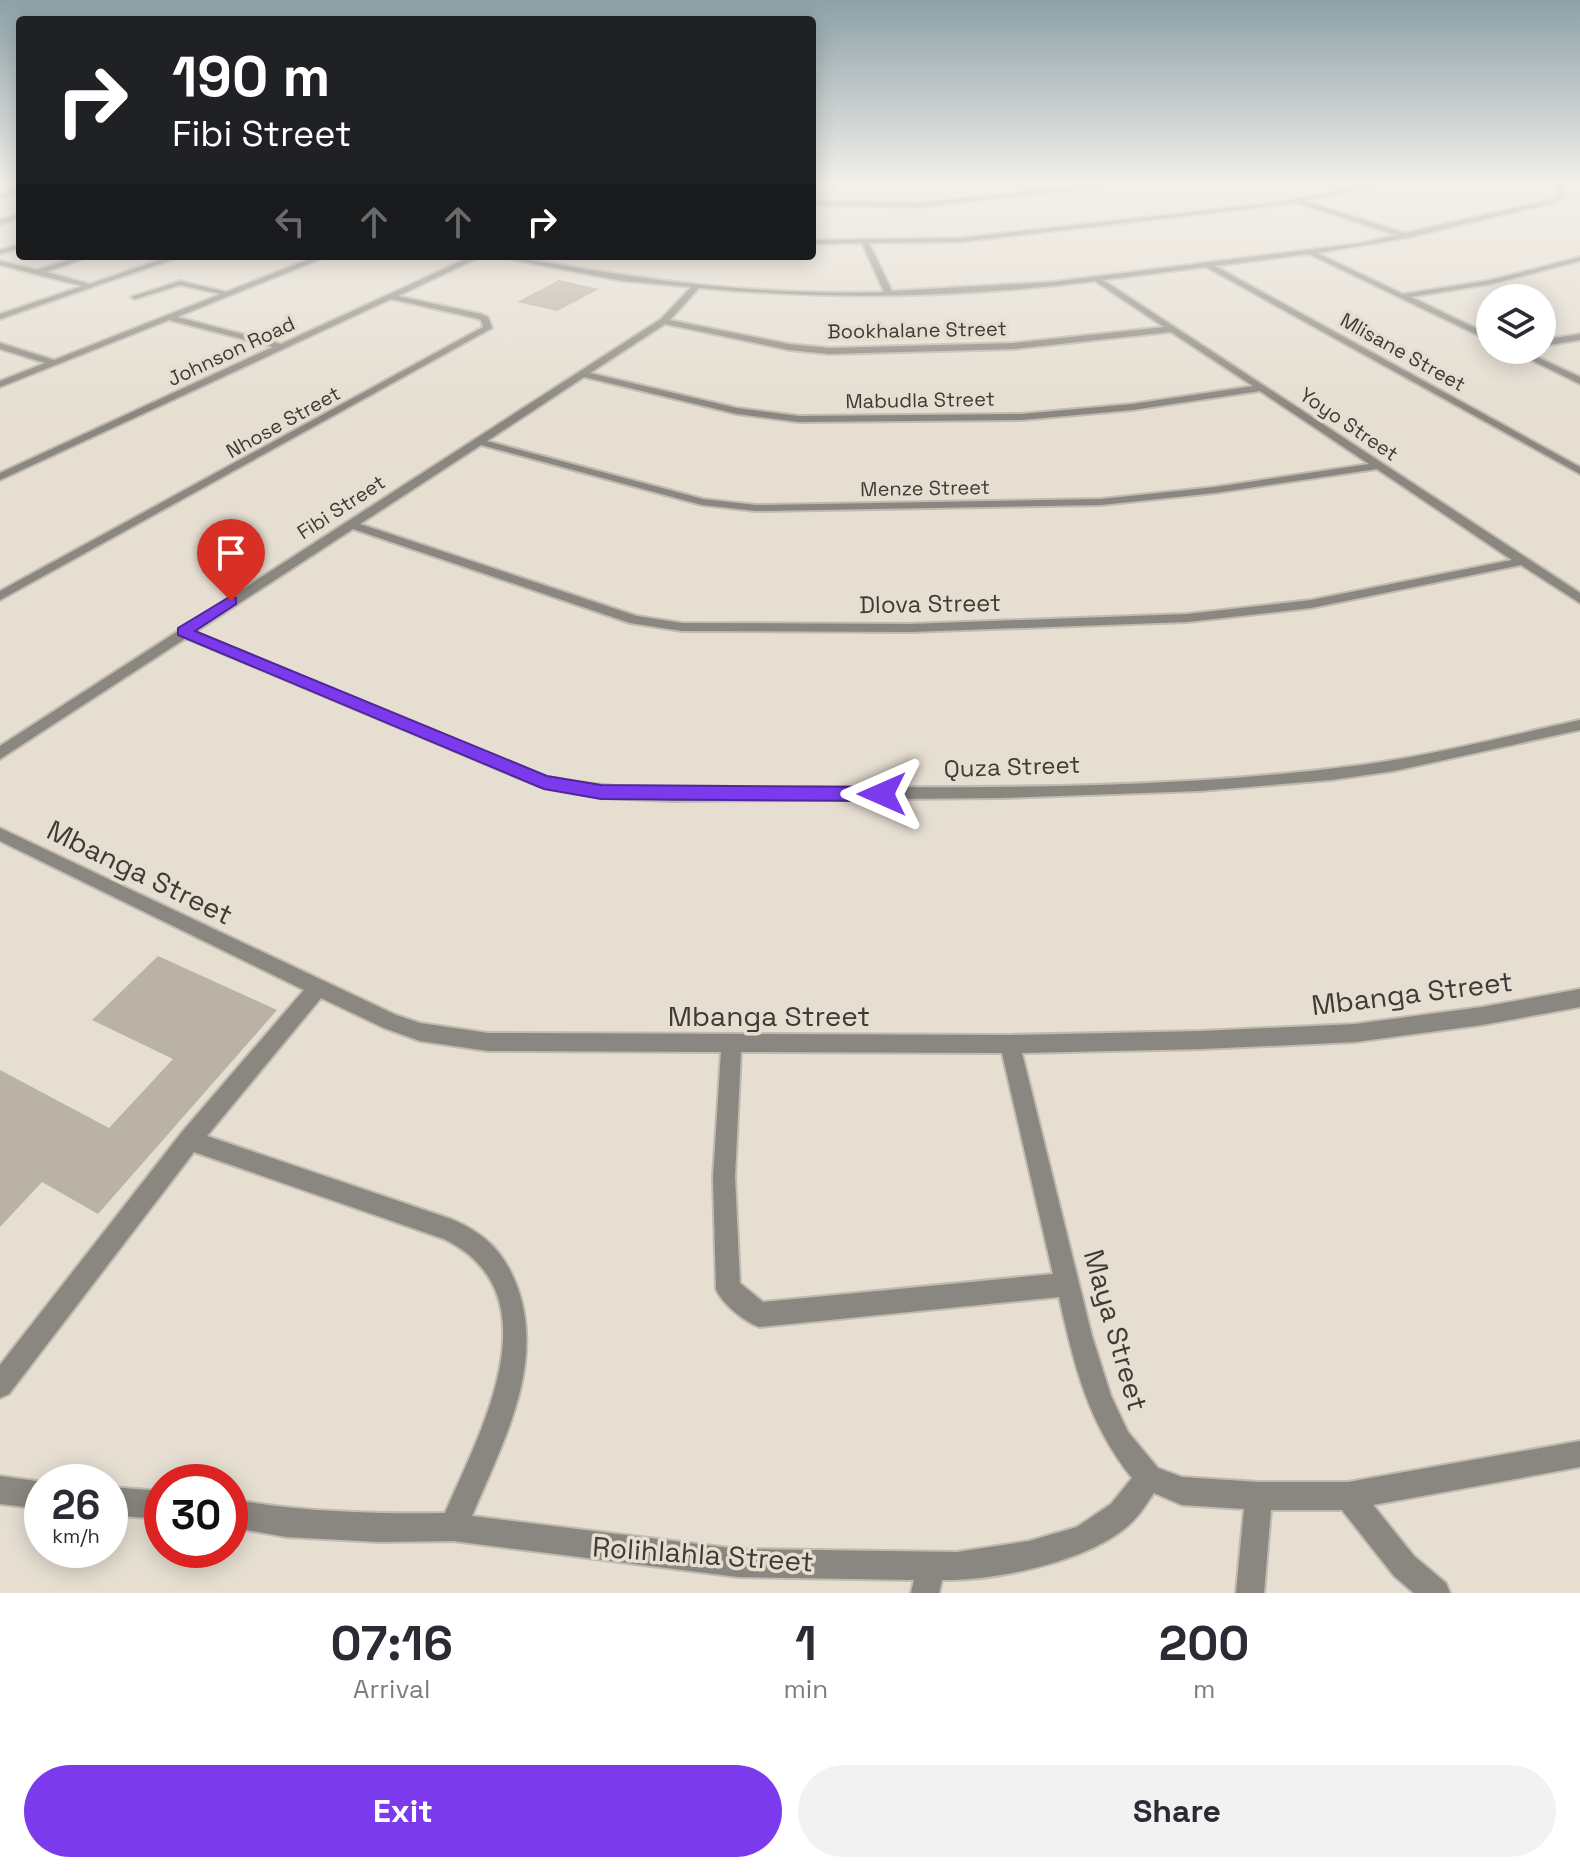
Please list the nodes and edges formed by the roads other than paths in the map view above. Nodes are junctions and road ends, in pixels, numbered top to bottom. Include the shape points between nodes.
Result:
1 (74, 260) edge
2 (165, 260) edge
3 (313, 260) edge
4 (469, 260) edge
5 (519, 260) edge
6 (873, 260) edge
7 (1245, 260) edge
8 (1328, 260) edge
9 (1575, 260) edge
10 (0, 263) edge
11 (1208, 265) junction
12 (39, 272) junction
13 (1097, 279) junction
14 (90, 286) junction
15 (697, 286) junction
16 (229, 294) junction
17 (889, 294) junction
18 (1403, 296) junction
19 (135, 297) dead end
20 (392, 297) junction
21 (0, 317) edge
22 (170, 318) junction
23 (664, 321) junction
24 (1172, 329) junction
25 (1476, 331) edge
26 (1578, 338) edge
27 (1556, 341) edge
28 (0, 346) edge
29 (282, 347) junction
30 (55, 363) junction
31 (1544, 364) edge
32 (583, 374) junction
33 (1580, 381) edge
34 (0, 384) edge
35 (1262, 388) junction
36 (477, 441) junction
37 (1379, 466) junction
38 (1580, 471) edge
39 (0, 477) edge
40 (349, 524) junction
41 (1523, 561) junction
42 (0, 596) edge
43 (1580, 599) edge
44 (183, 632) junction
45 (1580, 725) edge
46 (0, 753) edge
47 (0, 834) edge
48 (317, 989) junction
49 (1580, 998) edge
50 (731, 1044) junction
51 (1010, 1044) junction
52 (190, 1140) junction
53 (1069, 1284) junction
54 (5, 1370) edge
55 (1580, 1454) edge
56 (1149, 1478) junction
57 (0, 1490) edge
58 (24, 1493) edge
59 (1259, 1496) junction
60 (1348, 1496) junction
61 (248, 1516) edge
62 (453, 1527) junction
63 (928, 1579) edge
64 (1250, 1593) edge
65 (1436, 1593) edge

1 - 12 street
2 - 14 street
3 - 16 street
4 - 20 street, Johnson Road
5 - 15 street via 592,275
6 - 17 street
7 - 11 street
8 - 18 street
9 - 18 street via 1491,282
10 - 12 street
11 - 13 street
11 - 38 street, Mlisane Street
12 - 14 street
13 - 17 street
13 - 24 street, Yoyo Street
14 - 21 street
15 - 17 street
15 - 23 street, Fibi Street
16 - 19 lane via 180,283
16 - 22 street
18 - 25 street
20 - 29 street, Johnson Road
20 - 42 street, Nhose Street via 478,316 488,328
22 - 29 street
22 - 30 street
23 - 24 street, Bookhalane Street via 829,351 1014,346
23 - 32 street, Fibi Street
24 - 35 street, Yoyo Street
26 - 27 street
28 - 30 street
29 - 39 street, Johnson Road
30 - 34 street
31 - 33 street
32 - 35 street, Mabudla Street via 737,411 799,419 1021,417
32 - 36 street, Fibi Street
35 - 37 street, Yoyo Street
36 - 37 street, Menze Street via 702,502 756,508 1101,502
36 - 40 street, Fibi Street
37 - 41 street, Yoyo Street
40 - 41 street, Dlova Street via 635,620 682,627 910,628 1187,618 1311,604
40 - 44 street, Fibi Street
41 - 43 street, Yoyo Street
44 - 45 street, Quza Street via 544,782 601,792 943,794 1263,780 1450,755
44 - 46 street, Fibi Street
47 - 48 street, Mbanga Street
48 - 50 street, Mbanga Street via 420,1032 488,1042
48 - 52 street
49 - 51 street, Mbanga Street via 1355,1033
50 - 51 street, Mbanga Street
50 - 53 street via 724,1177 728,1289 759,1315
51 - 53 street, Maya Street
52 - 54 street
52 - 62 street via 436,1225 477,1245 494,1264 510,1301 515,1356 507,1390
53 - 56 street, Maya Street via 1099,1400 1119,1441
55 - 60 street
56 - 59 street via 1182,1491
56 - 63 street, Rolihlahla Street via 1121,1514 1084,1539 1029,1555 957,1566
57 - 58 street
59 - 60 street
59 - 64 street
60 - 65 street via 1404,1566
61 - 62 street, Rolihlahla Street via 302,1524
62 - 63 street, Rolihlahla Street via 738,1563

